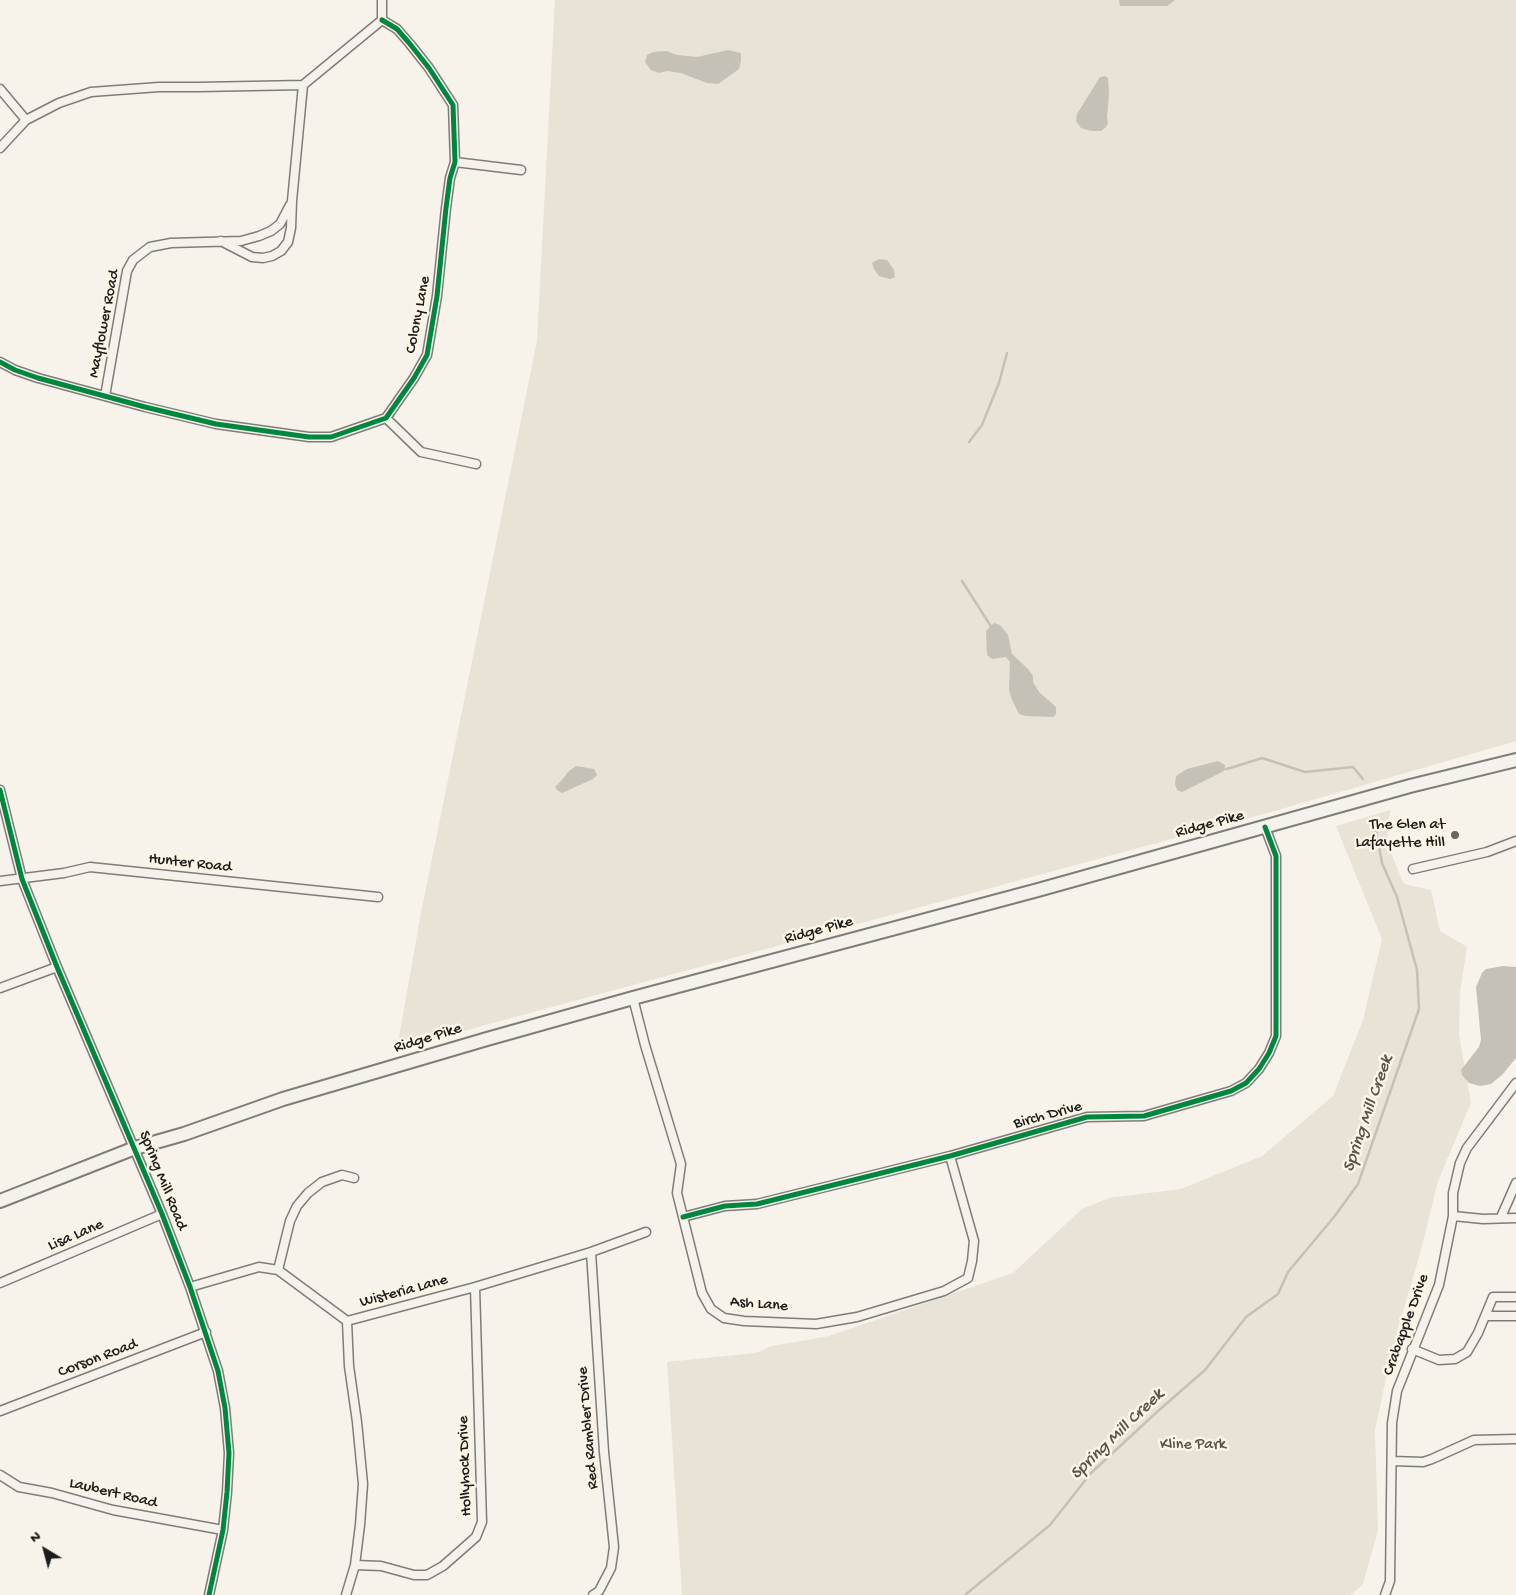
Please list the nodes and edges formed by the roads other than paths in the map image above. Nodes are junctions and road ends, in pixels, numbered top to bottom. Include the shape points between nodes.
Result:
1 (382, 0) edge
2 (382, 20) junction
3 (303, 85) junction
4 (0, 88) edge
5 (26, 120) junction
6 (0, 148) edge
7 (455, 162) junction
8 (521, 170) dead end
9 (292, 201) junction
10 (221, 241) junction
11 (1, 363) edge
12 (105, 396) junction
13 (386, 418) junction
14 (476, 464) dead end
15 (1516, 760) edge
16 (0, 790) edge
17 (1266, 827) junction
18 (1516, 841) edge
19 (1413, 869) dead end
20 (22, 879) junction
21 (0, 881) edge
22 (378, 897) dead end
23 (57, 967) junction
24 (0, 988) edge
25 (633, 998) junction
26 (1516, 1083) edge
27 (135, 1148) junction
28 (950, 1156) junction
29 (354, 1178) dead end
30 (1516, 1183) edge
31 (0, 1201) edge
32 (162, 1214) junction
33 (1453, 1216) junction
34 (683, 1217) junction
35 (1501, 1217) junction
36 (1516, 1218) edge
37 (646, 1232) dead end
38 (591, 1252) junction
39 (278, 1270) junction
40 (0, 1283) edge
41 (190, 1287) junction
42 (475, 1287) junction
43 (1516, 1297) edge
44 (1486, 1316) junction
45 (1516, 1316) edge
46 (348, 1321) junction
47 (206, 1332) junction
48 (1412, 1349) junction
49 (0, 1412) edge
50 (1516, 1439) edge
51 (1393, 1461) junction
52 (0, 1476) edge
53 (223, 1530) junction
54 (355, 1565) junction
55 (209, 1595) edge
56 (346, 1595) edge
57 (593, 1595) edge
58 (1385, 1595) edge

1 - 2 street
2 - 3 street
2 - 7 street, Colony Lane via 397,29 429,68 452,105
3 - 5 street via 159,86 91,92 59,103
3 - 9 street, Mayflower Road
4 - 5 street
5 - 6 street
7 - 8 street
7 - 13 street, Colony Lane via 427,354
9 - 10 street, Mayflower Road via 280,224 271,231 241,241
9 - 10 street, Mayflower Road via 288,242 281,251 263,258 252,257
10 - 12 street, Mayflower Road via 150,247 133,260 127,271
11 - 12 street via 38,378
12 - 13 street via 216,424 309,437 331,437
13 - 14 street via 422,452
15 - 17 main road, Ridge Pike
16 - 20 street, Spring Mill Road
17 - 25 main road, Ridge Pike
17 - 28 street, Birch Drive via 1276,856 1276,1036 1259,1070 1246,1083 1231,1091 1144,1116 1087,1117
18 - 19 street via 1487,852
20 - 21 street, Hunter Road
20 - 22 street, Hunter Road via 90,867
20 - 23 street, Spring Mill Road
23 - 24 street
23 - 27 street, Spring Mill Road
25 - 27 main road, Ridge Pike via 283,1099
25 - 34 street, Ash Lane via 681,1164 677,1193
26 - 33 street, Crabapple Drive via 1467,1148 1457,1174
27 - 31 main road, Ridge Pike
27 - 32 street, Spring Mill Road
28 - 34 street, Birch Drive via 758,1204 725,1206
28 - 34 street, Ash Lane via 974,1240 968,1278 944,1291 857,1317 816,1324 724,1318 711,1309 702,1293
29 - 39 street via 342,1175 322,1182 297,1206
30 - 35 street
32 - 40 street, Lisa Lane
32 - 41 street, Spring Mill Road
33 - 35 street
33 - 48 street, Crabapple Drive via 1439,1285
35 - 36 street
37 - 38 street, Wisteria Lane
38 - 42 street, Wisteria Lane
38 - 57 street, Red Rambler Drive via 604,1452 614,1547 612,1568 599,1591
39 - 41 street via 259,1267
39 - 46 street
41 - 47 street, Spring Mill Road
42 - 46 street, Wisteria Lane
42 - 54 street, Hollyhock Drive via 482,1522 476,1537 443,1566 427,1575 381,1566
43 - 44 street via 1493,1297
44 - 45 street
44 - 48 street via 1467,1352 1455,1359 1439,1360
46 - 54 street, Wisteria Lane via 349,1366 363,1484
47 - 49 street, Corson Road
47 - 53 street, Spring Mill Road via 225,1408 228,1444
48 - 51 street, Crabapple Drive via 1397,1391 1392,1423
50 - 51 street via 1474,1440 1423,1462
51 - 58 street, Crabapple Drive via 1390,1581
52 - 53 street, Laubert Road via 19,1487 113,1510
53 - 55 street, Spring Mill Road
54 - 56 street, Wisteria Lane

